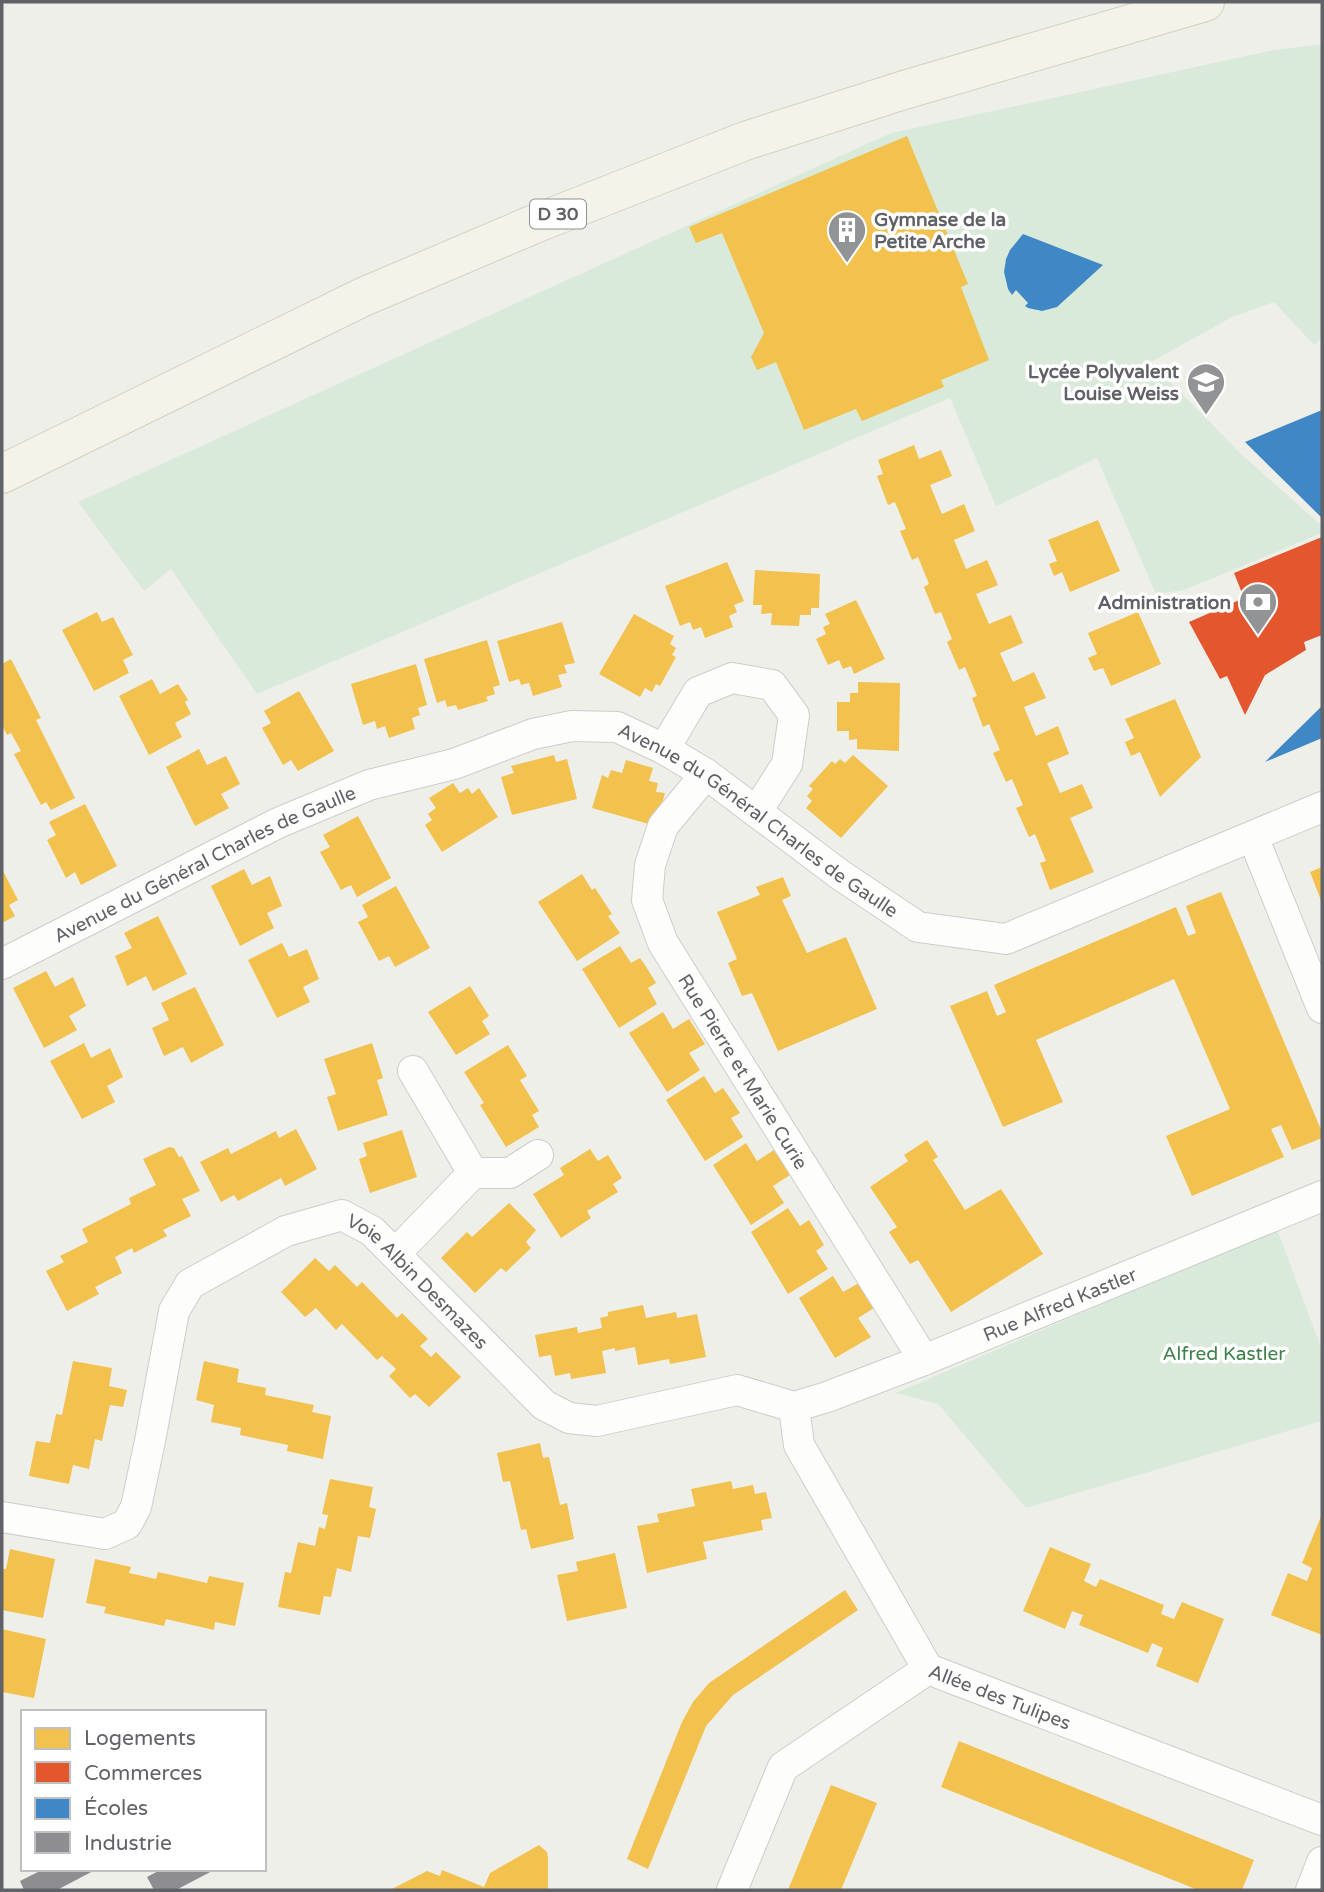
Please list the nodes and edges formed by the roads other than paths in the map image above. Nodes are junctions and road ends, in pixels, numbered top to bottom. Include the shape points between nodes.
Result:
1 (1205, 2) edge
2 (2, 474) edge
3 (664, 749) junction
4 (706, 775) junction
5 (1322, 807) edge
6 (757, 811) junction
7 (1253, 837) junction
8 (2, 964) edge
9 (1322, 1008) edge
10 (413, 1071) dead end
11 (538, 1155) dead end
12 (473, 1173) junction
13 (1322, 1196) edge
14 (395, 1254) junction
15 (924, 1360) junction
16 (794, 1407) junction
17 (2, 1517) edge
18 (928, 1669) junction
19 (1322, 1820) edge
20 (1322, 1862) edge
21 (732, 1890) edge
22 (1311, 1890) edge

1 - 2 main road, D 30 via 745,141 363,297
3 - 4 street, Avenue du Général Charles de Gaulle
3 - 6 street via 698,692 732,678 772,685 794,715 787,764
3 - 8 street, Avenue du Général Charles de Gaulle via 617,727 572,726 533,734 454,764 369,785 278,823
4 - 6 street, Avenue du Général Charles de Gaulle
4 - 15 street, Rue Pierre et Marie Curie via 663,826 650,864 647,900 663,943
5 - 7 street, Avenue du Général Charles de Gaulle
6 - 7 street, Avenue du Général Charles de Gaulle via 918,927 1006,939
7 - 9 street
10 - 12 street
11 - 12 street via 510,1173
12 - 14 street
13 - 15 street, Rue Alfred Kastler
14 - 16 street, Voie Albin Desmazes via 544,1405 569,1418 597,1421 737,1390
14 - 17 street, Voie Albin Desmazes via 372,1231 342,1215 286,1231 190,1283 174,1311 136,1507 127,1524 105,1534
15 - 16 street, Rue Alfred Kastler
16 - 18 street via 799,1445
18 - 19 street, Allée des Tulipes
18 - 21 street, Allée des Tulipes via 783,1767
20 - 22 street

